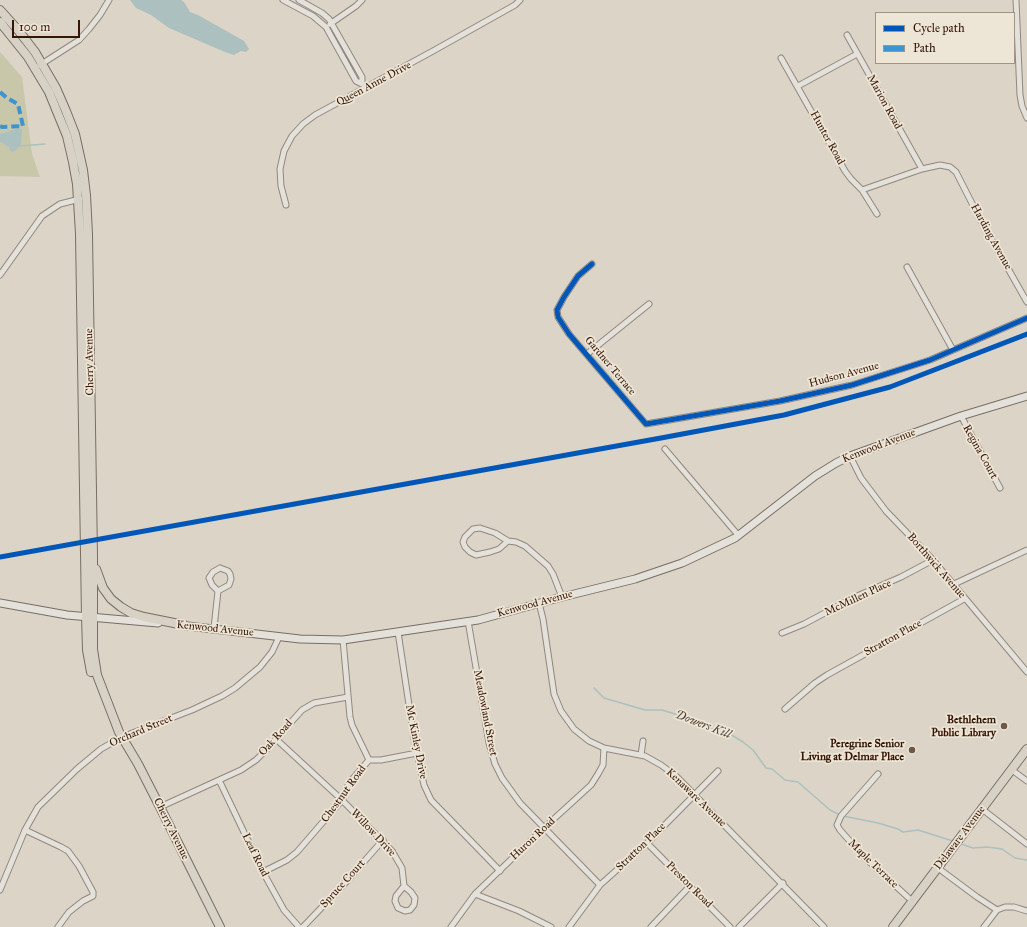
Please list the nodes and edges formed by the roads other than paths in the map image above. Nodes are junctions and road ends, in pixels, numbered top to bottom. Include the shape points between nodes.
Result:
1 (108, 0) edge
2 (283, 0) edge
3 (299, 0) edge
4 (362, 0) edge
5 (520, 0) edge
6 (1016, 0) edge
7 (0, 10) edge
8 (0, 22) edge
9 (332, 23) junction
10 (326, 27) junction
11 (847, 35) dead end
12 (857, 54) junction
13 (781, 58) dead end
14 (39, 66) junction
15 (798, 86) junction
16 (363, 87) junction
17 (1027, 118) edge
18 (922, 169) junction
19 (862, 190) junction
20 (83, 199) junction
21 (286, 205) dead end
22 (878, 214) dead end
23 (592, 264) dead end
24 (907, 267) dead end
25 (0, 275) edge
26 (1027, 302) edge
27 (649, 304) dead end
28 (1027, 318) edge
29 (953, 350) junction
30 (587, 354) junction
31 (1027, 396) edge
32 (961, 416) junction
33 (657, 423) joint
34 (665, 449) dead end
35 (850, 456) junction
36 (1000, 488) dead end
37 (89, 526) junction
38 (738, 535) junction
39 (508, 541) junction
40 (1027, 550) edge
41 (93, 556) junction
42 (932, 560) junction
43 (952, 585) junction
44 (218, 591) junction
45 (562, 597) junction
46 (964, 599) junction
47 (0, 603) edge
48 (539, 603) junction
49 (89, 617) junction
50 (468, 621) junction
51 (184, 625) junction
52 (214, 628) junction
53 (398, 632) junction
54 (782, 633) dead end
55 (279, 637) junction
56 (343, 640) junction
57 (1027, 672) edge
58 (348, 697) junction
59 (785, 709) dead end
60 (120, 735) junction
61 (276, 739) junction
62 (643, 741) dead end
63 (604, 748) junction
64 (1027, 749) edge
65 (417, 754) junction
66 (641, 755) junction
67 (369, 760) junction
68 (1012, 770) junction
69 (718, 771) dead end
70 (878, 774) dead end
71 (218, 780) junction
72 (1027, 781) edge
73 (694, 795) junction
74 (342, 800) junction
75 (160, 807) junction
76 (982, 809) junction
77 (545, 827) junction
78 (25, 830) junction
79 (383, 840) junction
80 (647, 843) junction
81 (1027, 844) edge
82 (938, 868) junction
83 (500, 871) junction
84 (263, 872) junction
85 (782, 883) junction
86 (600, 885) junction
87 (404, 886) junction
88 (690, 886) junction
89 (0, 890) edge
90 (476, 894) junction
91 (912, 901) junction
92 (997, 910) junction
93 (1027, 911) edge
94 (58, 927) edge
95 (220, 927) edge
96 (299, 927) edge
97 (303, 927) edge
98 (451, 927) edge
99 (552, 927) edge
100 (570, 927) edge
101 (651, 927) edge
102 (730, 927) edge
103 (739, 927) edge
104 (824, 927) edge
105 (893, 927) edge
106 (984, 927) edge

1 - 14 street via 100,15 79,40
2 - 10 street via 313,16
3 - 9 street via 322,13
4 - 9 street
5 - 16 street, Queen Anne Drive
6 - 17 street via 1020,95
7 - 14 main road, Cherry Avenue via 27,41
8 - 14 main road, Cherry Avenue
9 - 10 street
9 - 16 street, Queen Anne Drive via 362,77
10 - 16 street, Queen Anne Drive via 356,81
11 - 12 street, Marion Road
12 - 15 street
12 - 18 street, Marion Road
13 - 15 street, Hunter Road
14 - 20 main road, Cherry Avenue via 62,100 74,134 83,170
15 - 19 street, Hunter Road via 845,171
16 - 21 street, Queen Anne Drive via 315,115 292,136 284,150 280,169
18 - 19 street
18 - 26 street, Harding Avenue via 946,165 956,172
19 - 22 street, Hunter Road
20 - 25 street via 60,204 42,216
20 - 37 main road, Cherry Avenue
23 - 30 street, Gardner Terrace via 578,276 557,310 562,324
24 - 29 street
27 - 30 street
28 - 29 street, Hudson Avenue
29 - 33 street, Hudson Avenue via 832,390
30 - 33 street, Gardner Terrace via 642,421 646,424
31 - 32 main road, Kenwood Avenue
32 - 35 main road, Kenwood Avenue
32 - 36 street, Regina Court
34 - 38 street
35 - 38 main road, Kenwood Avenue via 815,476
35 - 42 street, Borthwick Avenue via 867,487
37 - 41 main road, Cherry Avenue
37 - 49 main road, Cherry Avenue via 85,558
38 - 45 main road, Kenwood Avenue via 682,563 635,579
39 - 39 street via 480,528 467,533 463,542 465,547 476,555 499,549
39 - 45 street via 525,546 548,566
40 - 43 street
41 - 49 main road, Cherry Avenue
41 - 51 main road via 101,583 116,603 138,615
42 - 43 street, Borthwick Avenue
42 - 54 street, McMillen Place
43 - 46 street, Borthwick Avenue
44 - 44 street via 229,585 231,579 224,568 215,570 209,578 212,586
44 - 52 street
45 - 48 main road, Kenwood Avenue
46 - 57 street, Borthwick Avenue
46 - 59 street, Stratton Place via 827,675
47 - 49 main road, Kenwood Avenue
48 - 50 main road, Kenwood Avenue
48 - 63 street, Kenaware Avenue via 557,703 574,729 589,741
49 - 51 main road, Kenwood Avenue
49 - 60 main road, Cherry Avenue via 97,674
50 - 53 main road, Kenwood Avenue
50 - 77 street, Meadowland Street via 495,764 515,797
51 - 52 main road, Kenwood Avenue
52 - 55 main road, Kenwood Avenue
53 - 56 main road, Kenwood Avenue
53 - 65 street, Mc Kinley Drive
55 - 56 main road, Kenwood Avenue
55 - 60 street, Orchard Street via 272,652 260,667 235,688 192,710
56 - 58 street
58 - 61 street, Oak Road via 308,706
58 - 67 street via 352,725
60 - 75 main road, Cherry Avenue
60 - 78 street, Orchard Street via 49,795 38,807
61 - 71 street, Oak Road via 256,760
61 - 74 street, Willow Drive
62 - 66 street
63 - 66 street, Kenaware Avenue
63 - 77 street, Huron Road via 603,765 591,785
64 - 68 main road, Delaware Avenue
65 - 67 street, Chestnut Road
65 - 83 street, Mc Kinley Drive via 424,785 431,800
66 - 73 street, Kenaware Avenue via 676,776
67 - 74 street, Chestnut Road via 349,783
68 - 72 street
68 - 76 main road, Delaware Avenue
69 - 73 street, Stratton Place
70 - 91 street, Maple Terrace via 837,824 864,857
71 - 75 street, Oak Road
71 - 84 street, Leaf Road
73 - 80 street, Stratton Place
73 - 85 street, Kenaware Avenue
74 - 79 street, Willow Drive
74 - 84 street, Chestnut Road via 297,852
75 - 95 main road, Cherry Avenue
76 - 81 street
76 - 82 main road, Delaware Avenue
77 - 83 street, Huron Road
77 - 86 street, Meadowland Street
78 - 89 street, Orchard Street
78 - 94 street via 68,851 93,892 93,896 69,912
79 - 87 street, Willow Drive via 402,868
79 - 97 street, Spruce Court
80 - 86 street, Stratton Place
80 - 88 street, Preston Road
82 - 91 main road, Delaware Avenue
82 - 92 street
83 - 90 street, Huron Road
84 - 96 street, Leaf Road via 284,910
85 - 103 street
85 - 104 street, Kenaware Avenue
86 - 100 street, Stratton Place
87 - 87 street, Willow Drive via 395,901 398,908 405,911 412,908 415,902 414,896
88 - 101 street
88 - 102 street, Preston Road
90 - 98 street, Huron Road
90 - 99 street
91 - 105 main road, Delaware Avenue
92 - 93 street via 1014,907
92 - 106 street

